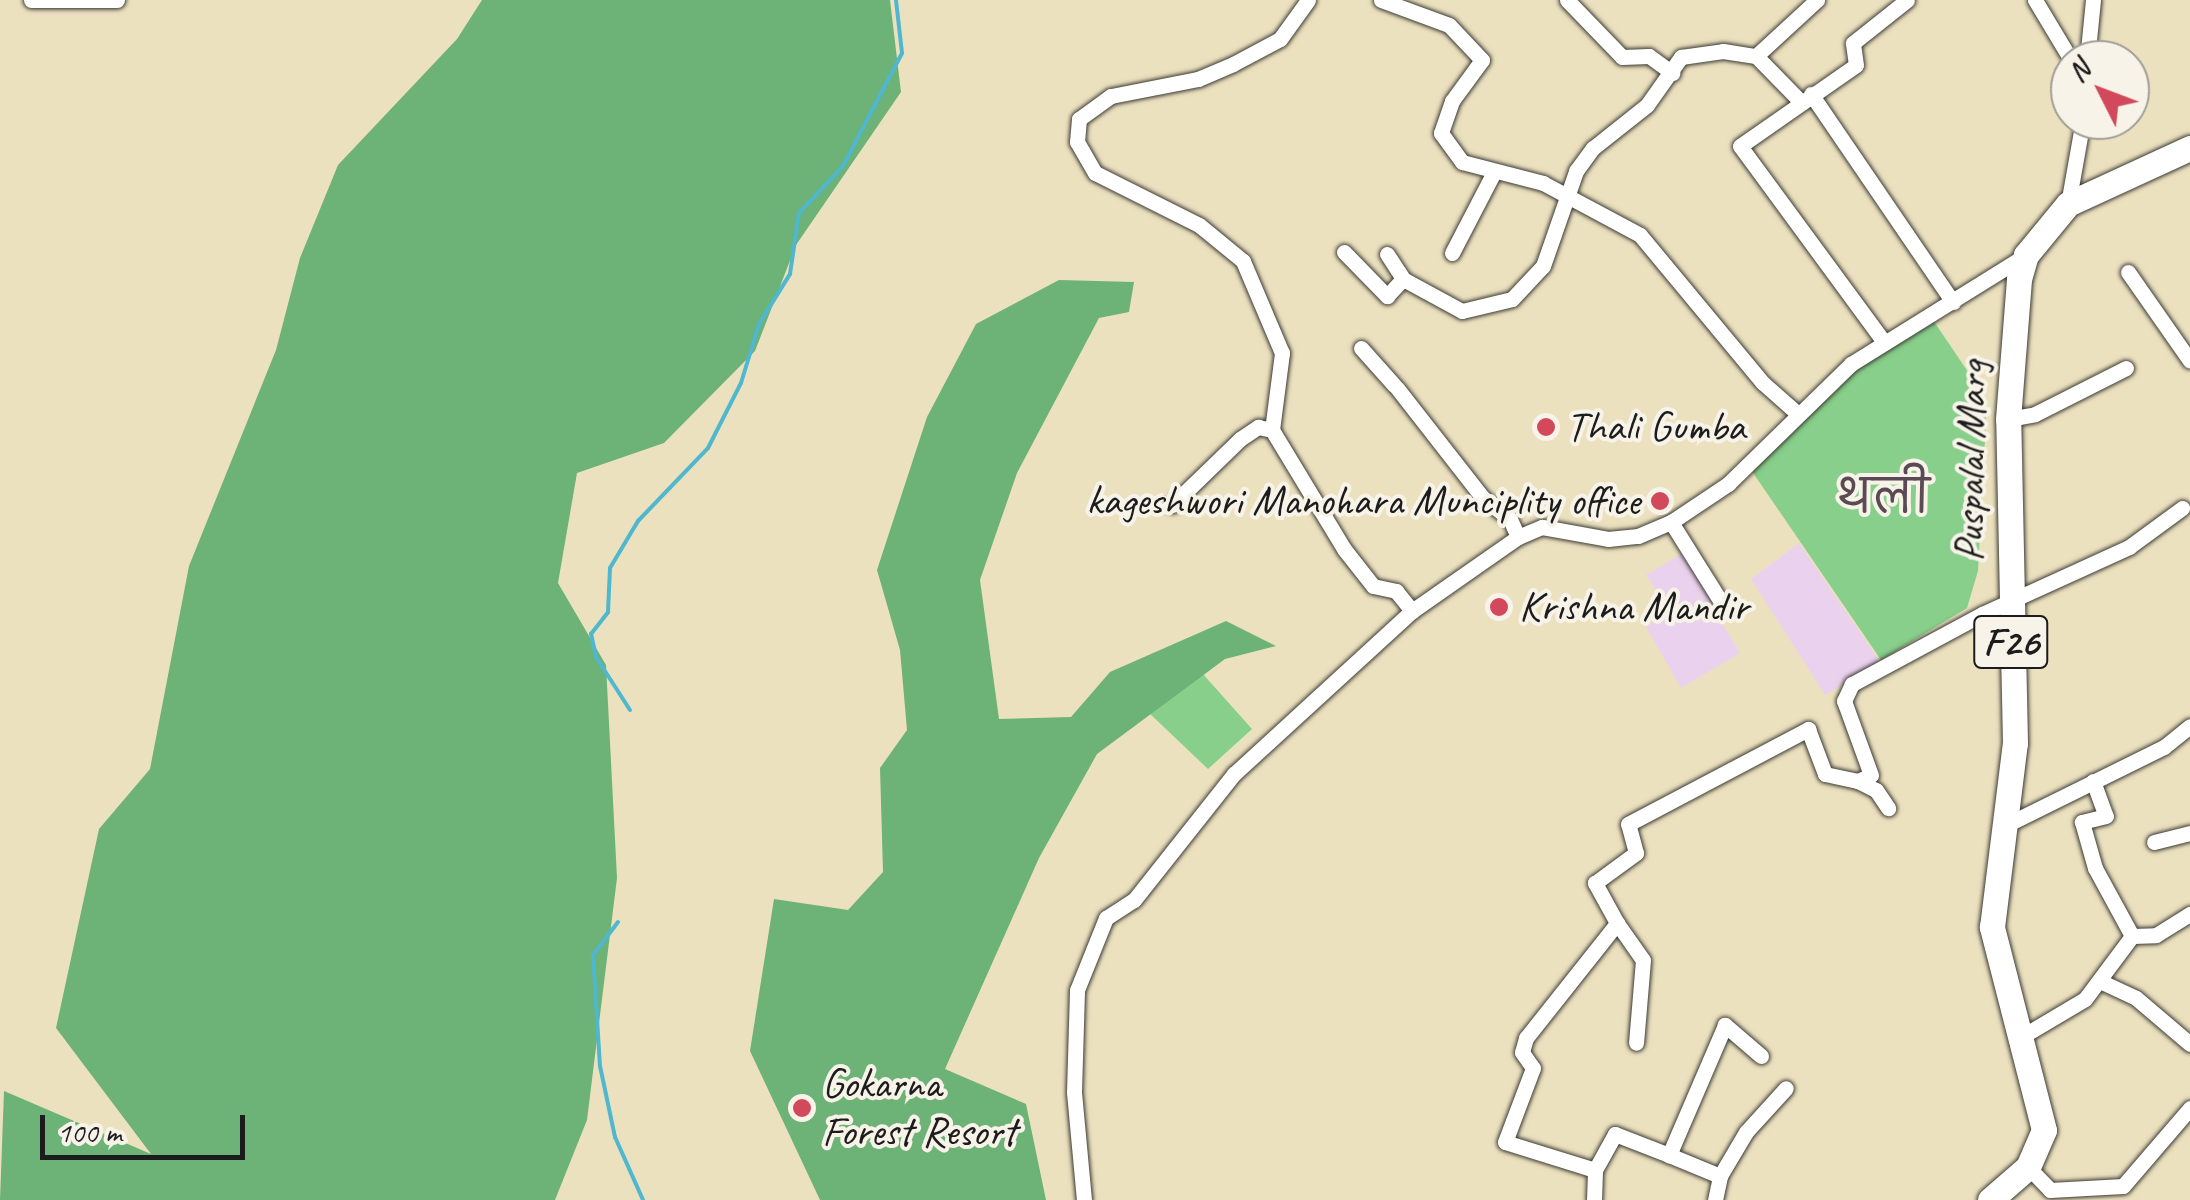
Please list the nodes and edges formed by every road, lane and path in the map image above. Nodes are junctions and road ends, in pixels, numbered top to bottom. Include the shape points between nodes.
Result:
1 (31, 0) edge
2 (117, 0) edge
3 (1308, 0) edge
4 (1381, 0) edge
5 (1567, 0) edge
6 (1817, 0) edge
7 (1906, 0) edge
8 (2035, 0) edge
9 (2093, 0) edge
10 (2059, 40) edge
11 (2089, 40) edge
12 (1756, 56) junction
13 (1672, 72) junction
14 (1806, 98) junction
15 (2079, 140) edge
16 (2190, 148) edge
17 (1494, 172) junction
18 (1566, 196) junction
19 (2068, 204) junction
20 (1344, 252) dead end
21 (1452, 253) dead end
22 (1387, 254) dead end
23 (2026, 255) junction
24 (2128, 272) dead end
25 (1404, 279) junction
26 (1953, 302) junction
27 (1884, 342) junction
28 (1361, 348) dead end
29 (2190, 361) edge
30 (2126, 368) dead end
31 (1798, 414) junction
32 (2008, 419) junction
33 (1272, 430) junction
34 (1172, 505) dead end
35 (2182, 508) dead end
36 (1672, 522) junction
37 (1518, 537) junction
38 (1720, 602) dead end
39 (2008, 602) junction
40 (1412, 612) junction
41 (2190, 726) edge
42 (1858, 781) junction
43 (2093, 782) junction
44 (1888, 808) dead end
45 (2006, 826) junction
46 (2190, 833) edge
47 (2154, 842) dead end
48 (2188, 918) edge
49 (1618, 923) junction
50 (2132, 936) junction
51 (2104, 983) dead end
52 (2021, 1037) junction
53 (1636, 1043) dead end
54 (2190, 1044) edge
55 (1762, 1056) dead end
56 (1786, 1088) dead end
57 (2190, 1108) edge
58 (1669, 1155) junction
59 (2028, 1167) junction
60 (1595, 1170) junction
61 (1720, 1176) junction
62 (2090, 1196) edge
63 (1084, 1200) edge
64 (1594, 1200) edge
65 (1715, 1200) edge
66 (1990, 1200) edge

1 - 2 street
3 - 33 street via 1280,39 1233,64 1095,102 1079,119 1077,142 1096,174 1199,225 1244,261 1282,353
4 - 17 street via 1449,25 1482,60 1452,101 1442,133 1462,162
5 - 13 street via 1622,57 1649,56
6 - 12 street
7 - 14 street via 1853,43 1856,65
8 - 10 street
9 - 11 street
12 - 13 street via 1706,51 1681,58
12 - 14 street
13 - 18 street via 1647,106 1592,148
14 - 26 street
14 - 27 street via 1740,146
15 - 19 street
16 - 19 main road
17 - 18 street via 1543,183
17 - 21 street
18 - 25 street via 1543,266 1512,299 1462,310
18 - 31 street via 1640,235 1763,383
19 - 23 main road
20 - 25 street via 1387,296
22 - 25 street
23 - 26 street
23 - 32 main road, Puspalal Marg / F26
24 - 29 street
26 - 27 street
27 - 31 street
28 - 37 street
30 - 32 street via 2035,414
31 - 36 street via 1728,484
32 - 39 main road, Puspalal Marg / F26
33 - 34 street via 1258,428 1240,440
33 - 40 street via 1373,586 1396,591
35 - 39 street via 2129,547
36 - 37 street via 1623,538 1542,527
36 - 38 street
37 - 40 street
39 - 42 street via 1852,684 1844,702 1871,775
39 - 45 main road, Puspalal Marg / F26 via 2015,743
40 - 63 street via 1234,774 1134,900 1106,918 1077,990 1074,1092
41 - 43 street
42 - 44 street via 1876,790
42 - 49 street via 1825,774 1808,730 1628,824 1636,853 1595,883
43 - 45 street
43 - 50 street via 2106,816 2082,822 2095,868
45 - 52 main road, Puspalal Marg / F26 via 1992,927
46 - 47 street
48 - 50 street via 2156,935
49 - 53 street via 1643,960
49 - 60 street via 1526,1038 1522,1052 1532,1068 1505,1142
50 - 52 street via 2085,999
51 - 54 street via 2136,998
52 - 59 main road, Puspalal Marg / F26 via 2044,1130
55 - 58 street via 1725,1025
56 - 61 street via 1746,1132
57 - 62 street via 2123,1186
58 - 60 street via 1615,1134
58 - 61 street
59 - 62 street via 2050,1190
59 - 66 main road
60 - 64 street
61 - 65 street

